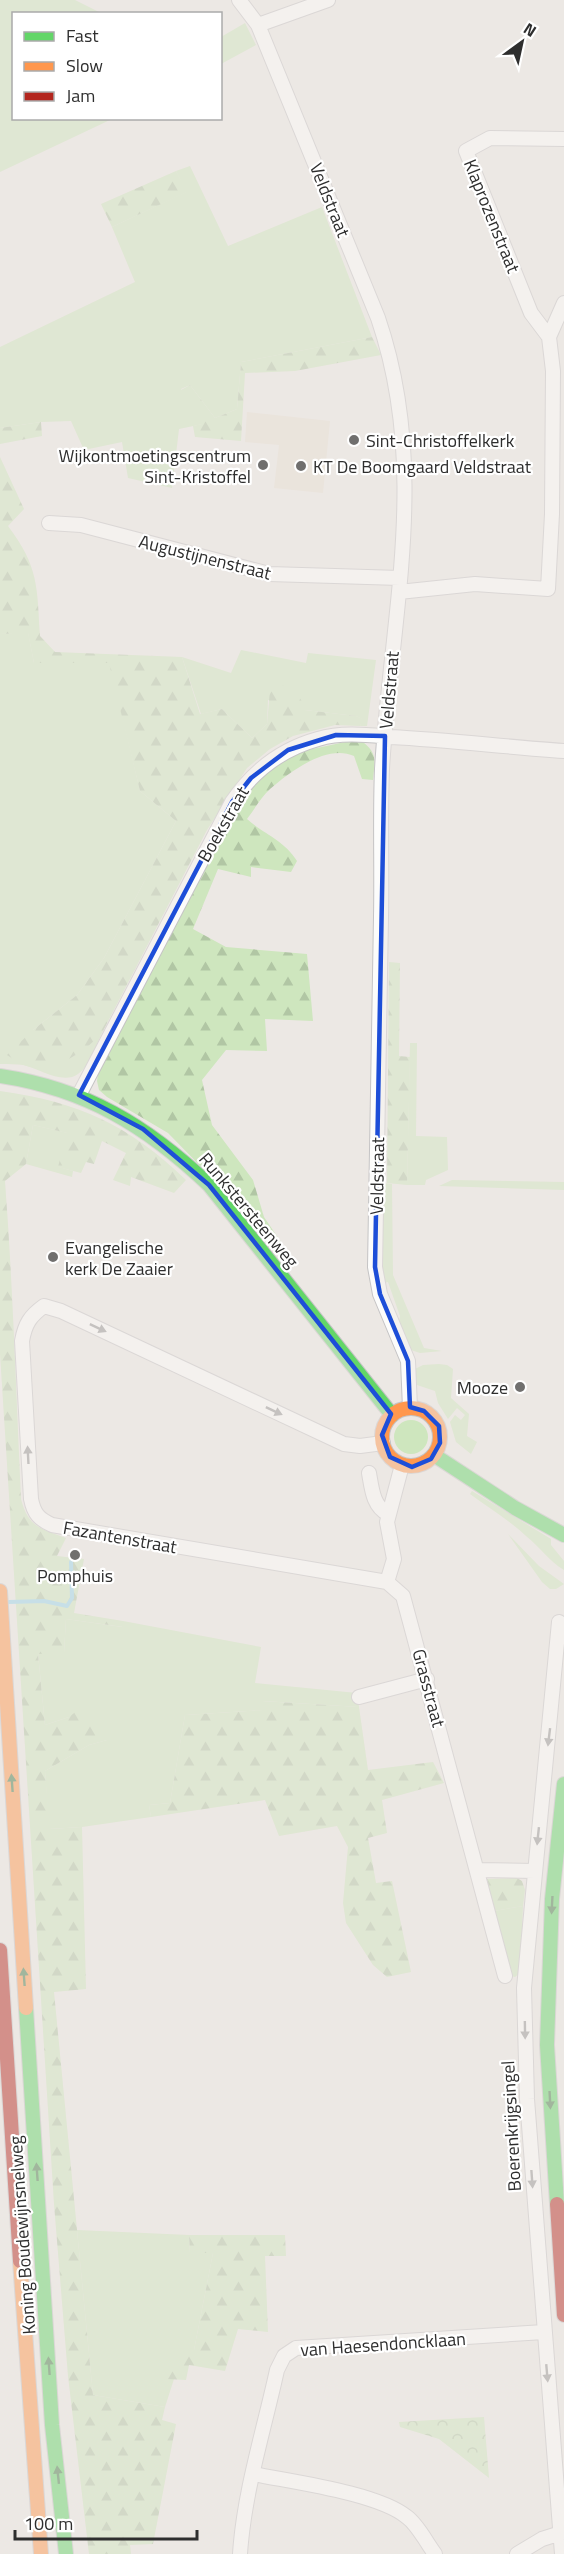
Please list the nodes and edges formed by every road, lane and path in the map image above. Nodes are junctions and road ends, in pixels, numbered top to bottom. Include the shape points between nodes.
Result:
1 (239, 0) edge
2 (328, 0) edge
3 (258, 26) junction
4 (564, 139) edge
5 (564, 303) edge
6 (549, 337) junction
7 (49, 523) dead end
8 (400, 585) junction
9 (385, 736) junction
10 (564, 751) edge
11 (0, 1076) edge
12 (80, 1095) junction
13 (410, 1408) junction
14 (392, 1415) junction
15 (383, 1443) junction
16 (434, 1455) junction
17 (402, 1465) junction
18 (369, 1473) dead end
19 (388, 1514) junction
20 (564, 1535) edge
21 (387, 1582) junction
22 (0, 1591) edge
23 (559, 1622) dead end
24 (564, 1675) edge
25 (427, 1679) junction
26 (359, 1696) dead end
27 (554, 1696) junction
28 (564, 1784) edge
29 (477, 1870) junction
30 (535, 1871) junction
31 (0, 1950) edge
32 (505, 1976) dead end
33 (564, 2315) edge
34 (544, 2332) junction
35 (254, 2474) junction
36 (561, 2533) junction
37 (42, 2554) edge
38 (66, 2554) edge
39 (240, 2554) edge
40 (435, 2554) edge
41 (517, 2554) edge
42 (562, 2554) edge

1 - 3 street, Veldstraat
2 - 3 street
3 - 8 street, Veldstraat via 387,346 405,453 406,510
4 - 6 street, Klaprozenstraat via 490,138 466,151 531,313
5 - 6 street
6 - 8 street via 553,371 548,589 476,584
7 - 8 street, Augustijnenstraat via 81,525 269,574
8 - 9 street, Veldstraat
9 - 10 street, Boekstraat
9 - 12 street, Boekstraat via 336,735 302,744 269,762 241,789
9 - 13 street, Veldstraat via 375,1267 380,1294 408,1361
11 - 12 main road, Runkstersteenweg
12 - 14 main road, Runkstersteenweg via 153,1134 183,1158 209,1185
13 - 14 main road
13 - 16 main road via 424,1411 439,1426 440,1443
14 - 15 main road via 384,1428
15 - 17 main road via 390,1457
21 -> 15 street, Fazantenstraat via 52,1525 33,1513 24,1327 44,1306 61,1311 344,1444
16 - 17 main road via 420,1465
16 - 20 main road
17 - 19 street
18 - 19 street via 375,1503
19 - 21 street via 394,1559
21 - 25 street, Grasstraat via 403,1596
38 -> 22 main road, Koning Boudewijnsnelweg via 52,2425
23 - 27 street, Boerenkrijgsingel
24 - 27 street, Boerenkrijgsingel
25 - 26 street
25 - 29 street, Grasstraat
27 -> 30 street, Boerenkrijgsingel
28 -> 33 main road via 552,1899 547,2045
29 - 30 street
29 - 32 street, Grasstraat
30 -> 34 street, Boerenkrijgsingel via 524,1988 526,2099
31 - 37 main road, Koning Boudewijnsnelweg
34 - 35 street, van Haesendoncklaan via 296,2348 284,2356 277,2370
34 -> 36 street, Boerenkrijgsingel
35 - 39 street, van Haesendoncklaan
35 - 40 street via 392,2507 408,2518
36 - 41 street
36 - 42 street, Boerenkrijgsingel

